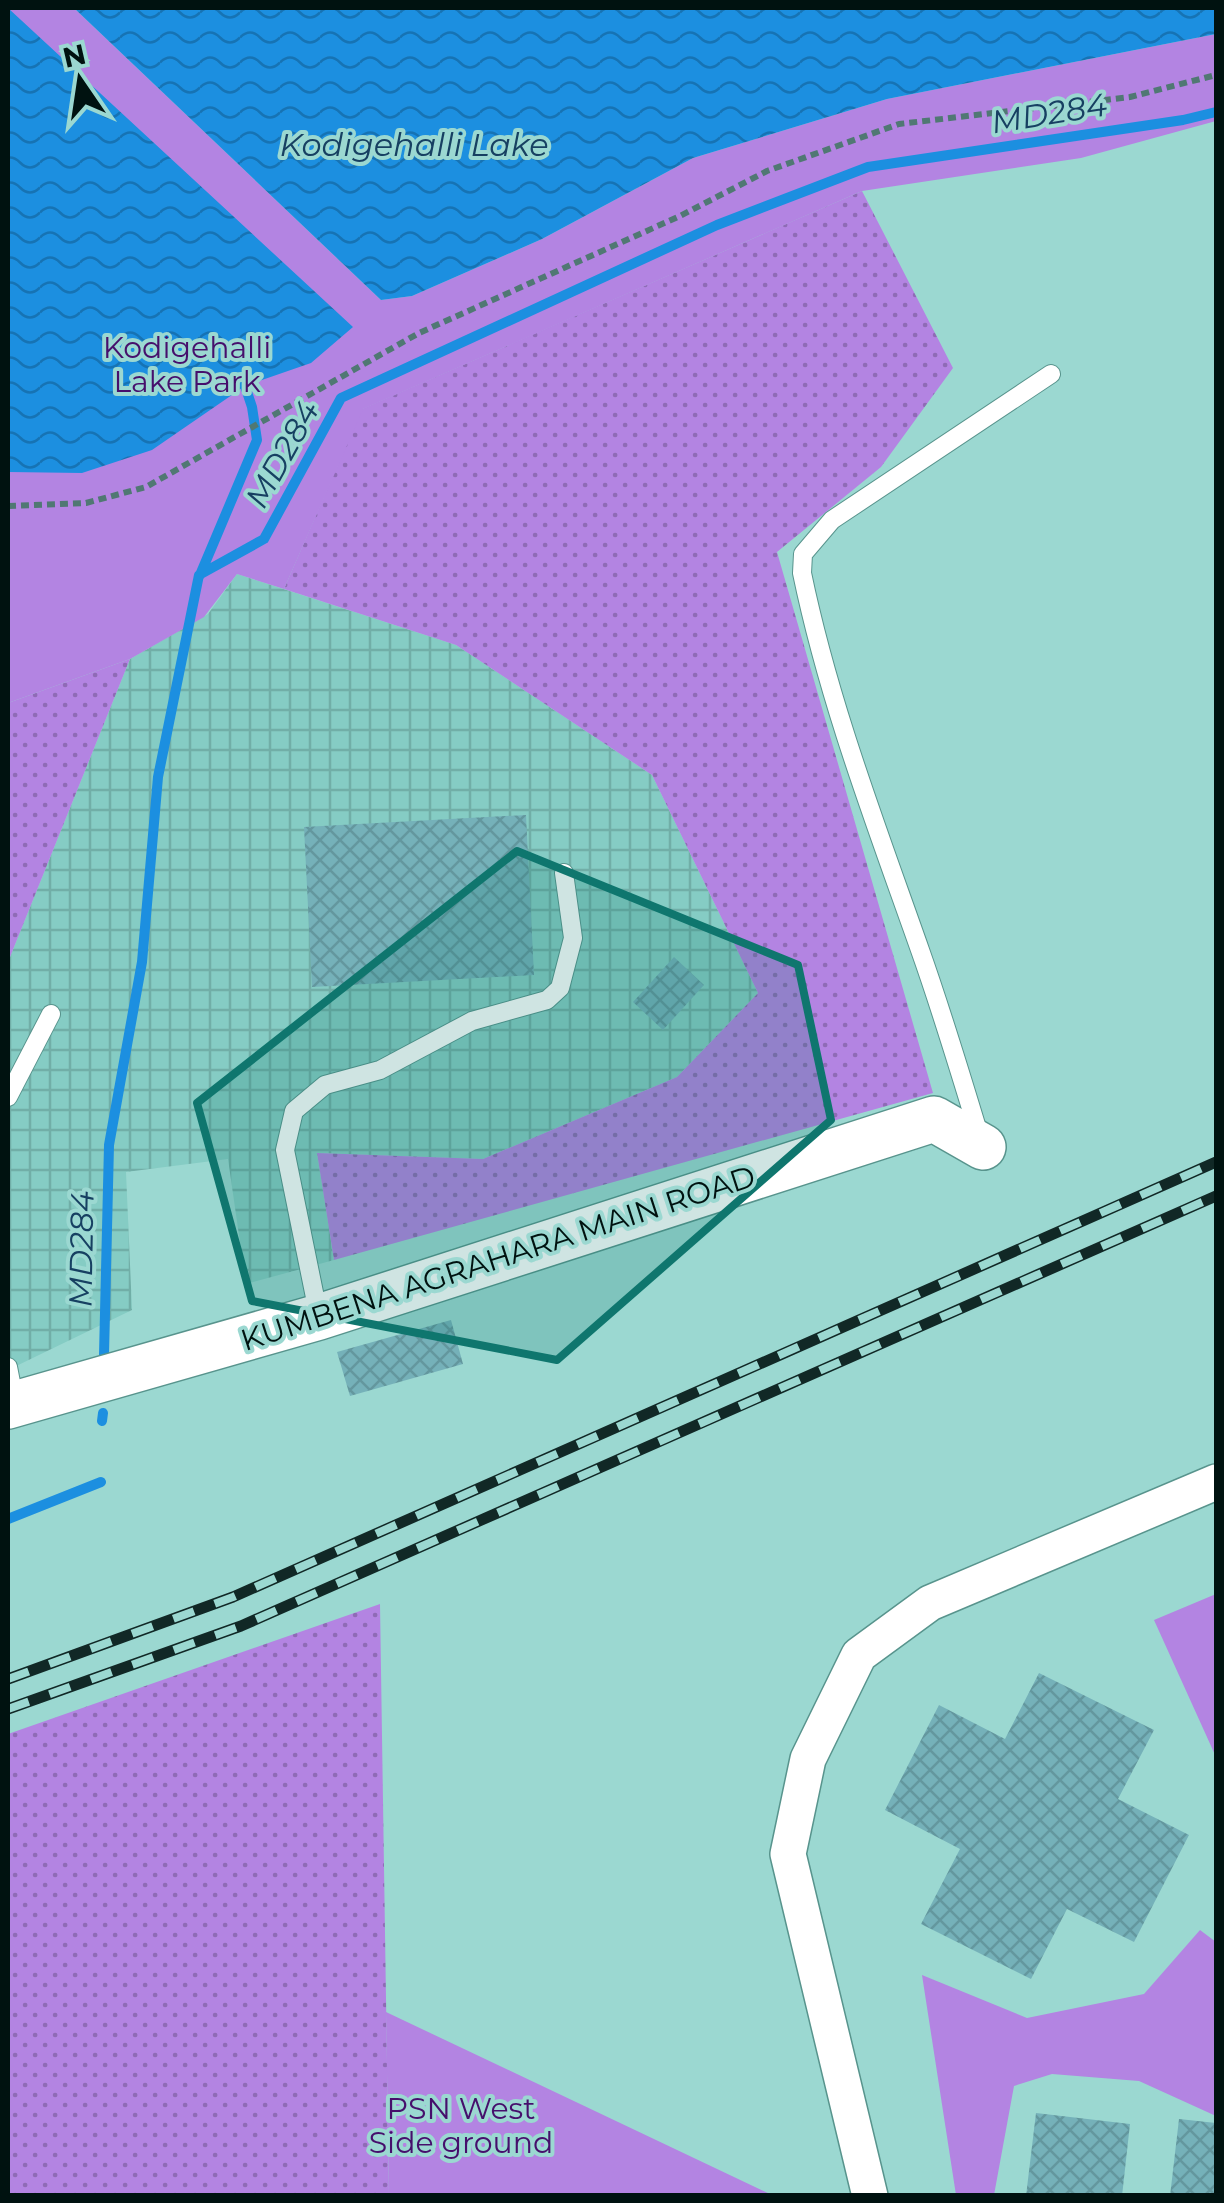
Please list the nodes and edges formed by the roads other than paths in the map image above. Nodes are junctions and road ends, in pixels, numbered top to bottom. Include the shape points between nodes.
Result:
1 (1050, 374) dead end
2 (564, 873) dead end
3 (51, 1014) dead end
4 (8, 1097) edge
5 (983, 1147) joint
6 (319, 1318) junction
7 (10, 1392) edge
8 (1216, 1482) edge
9 (870, 2196) edge

1 - 5 lane via 832,520 804,554 802,573 831,697
2 - 6 lane via 573,938 560,988 547,1000 472,1021 380,1070 325,1086 294,1111 286,1150
3 - 4 lane
5 - 6 street, KUMBENA AGRAHARA MAIN ROAD via 934,1119
6 - 7 street, KUMBENA AGRAHARA MAIN ROAD
8 - 9 street via 930,1603 858,1656 816,1742 788,1854

